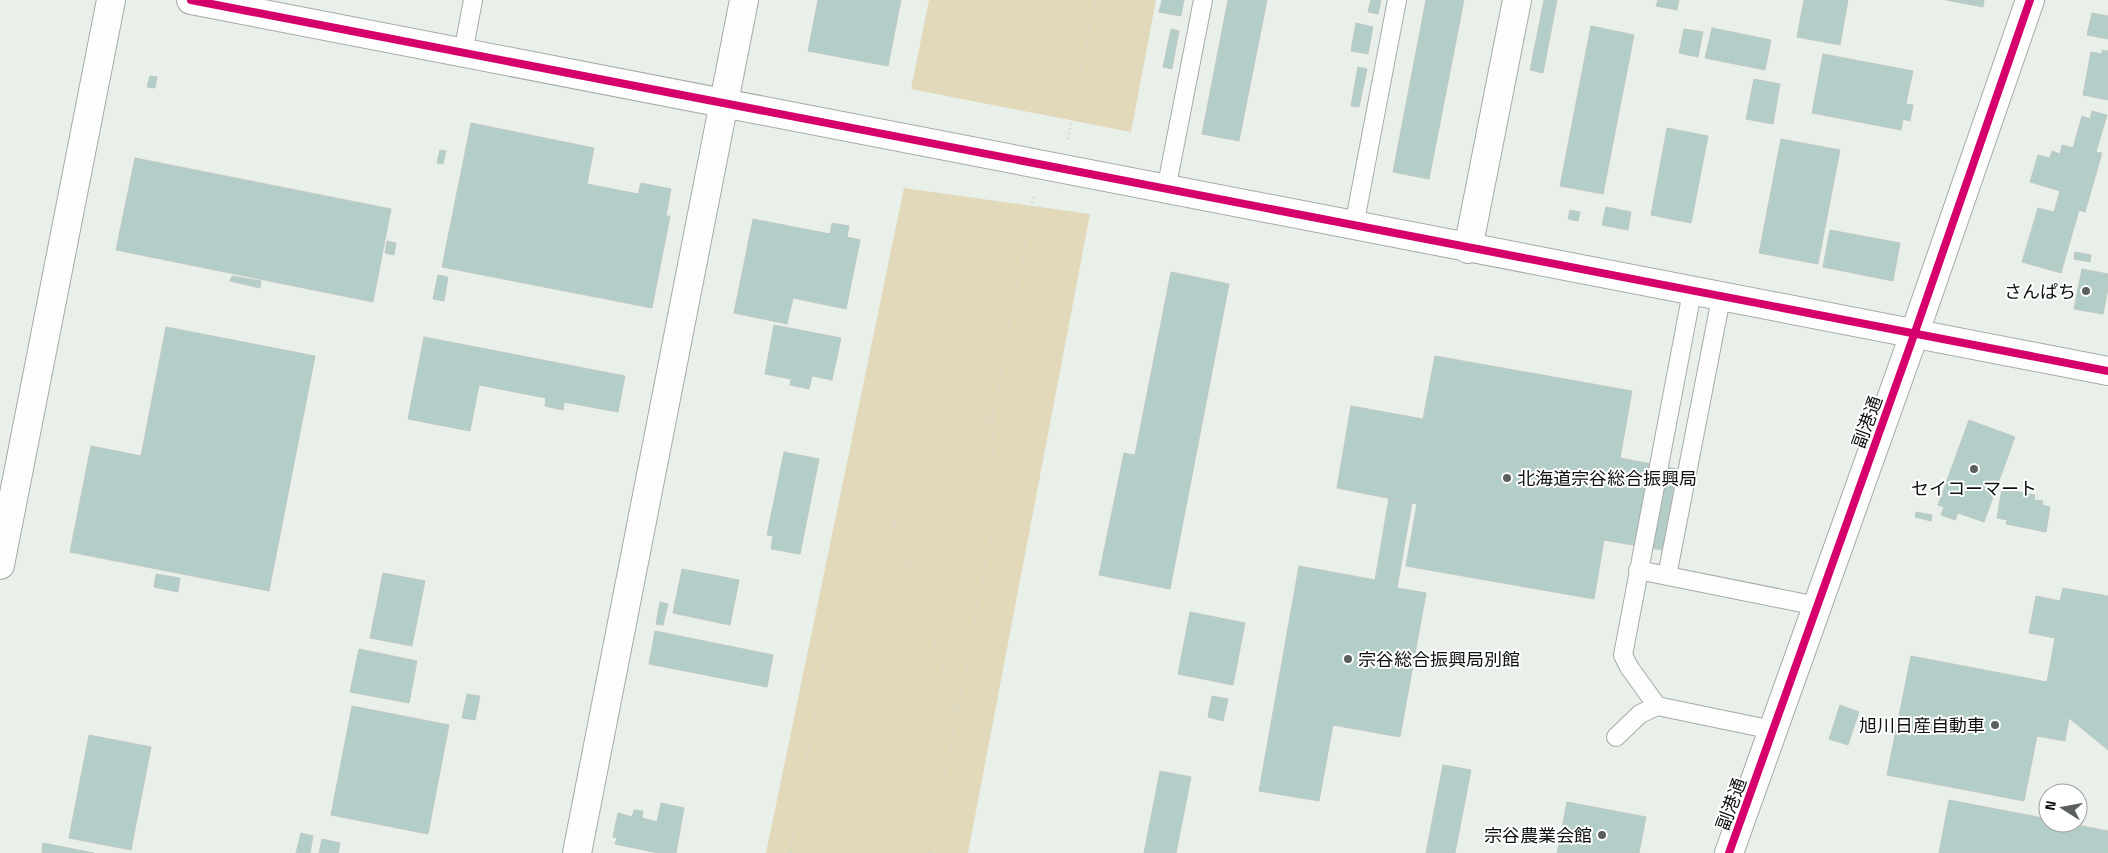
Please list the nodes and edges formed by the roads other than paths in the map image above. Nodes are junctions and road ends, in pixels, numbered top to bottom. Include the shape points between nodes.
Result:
1 (111, 0) edge
2 (192, 0) edge
3 (473, 0) edge
4 (744, 0) edge
5 (1203, 0) edge
6 (1397, 0) edge
7 (1517, 0) edge
8 (2030, 0) edge
9 (275, 8) edge
10 (463, 53) junction
11 (723, 104) junction
12 (1166, 190) junction
13 (1354, 226) junction
14 (1468, 249) junction
15 (1692, 292) junction
16 (1721, 298) junction
17 (1914, 335) junction
18 (2108, 371) edge
19 (0, 565) edge
20 (1638, 570) junction
21 (1667, 576) junction
22 (1817, 606) junction
23 (1657, 706) junction
24 (1773, 730) junction
25 (1616, 736) dead end
26 (577, 853) edge
27 (1729, 853) edge

1 - 19 street
2 - 9 street
3 - 10 lane
4 - 11 street
5 - 12 lane
6 - 13 lane
7 - 14 street
8 - 17 street, 副港通
9 - 10 street
10 - 11 street
11 - 12 street
11 - 26 street
12 - 13 street
13 - 14 street
14 - 15 street
15 - 16 street
15 - 20 lane
16 - 17 street
16 - 21 lane
17 - 18 street
17 - 22 street, 副港通
20 - 21 lane
20 - 23 lane via 1623,655
21 - 22 lane
22 - 24 street, 副港通
23 - 24 lane
23 - 25 lane via 1640,714
24 - 27 street, 副港通

